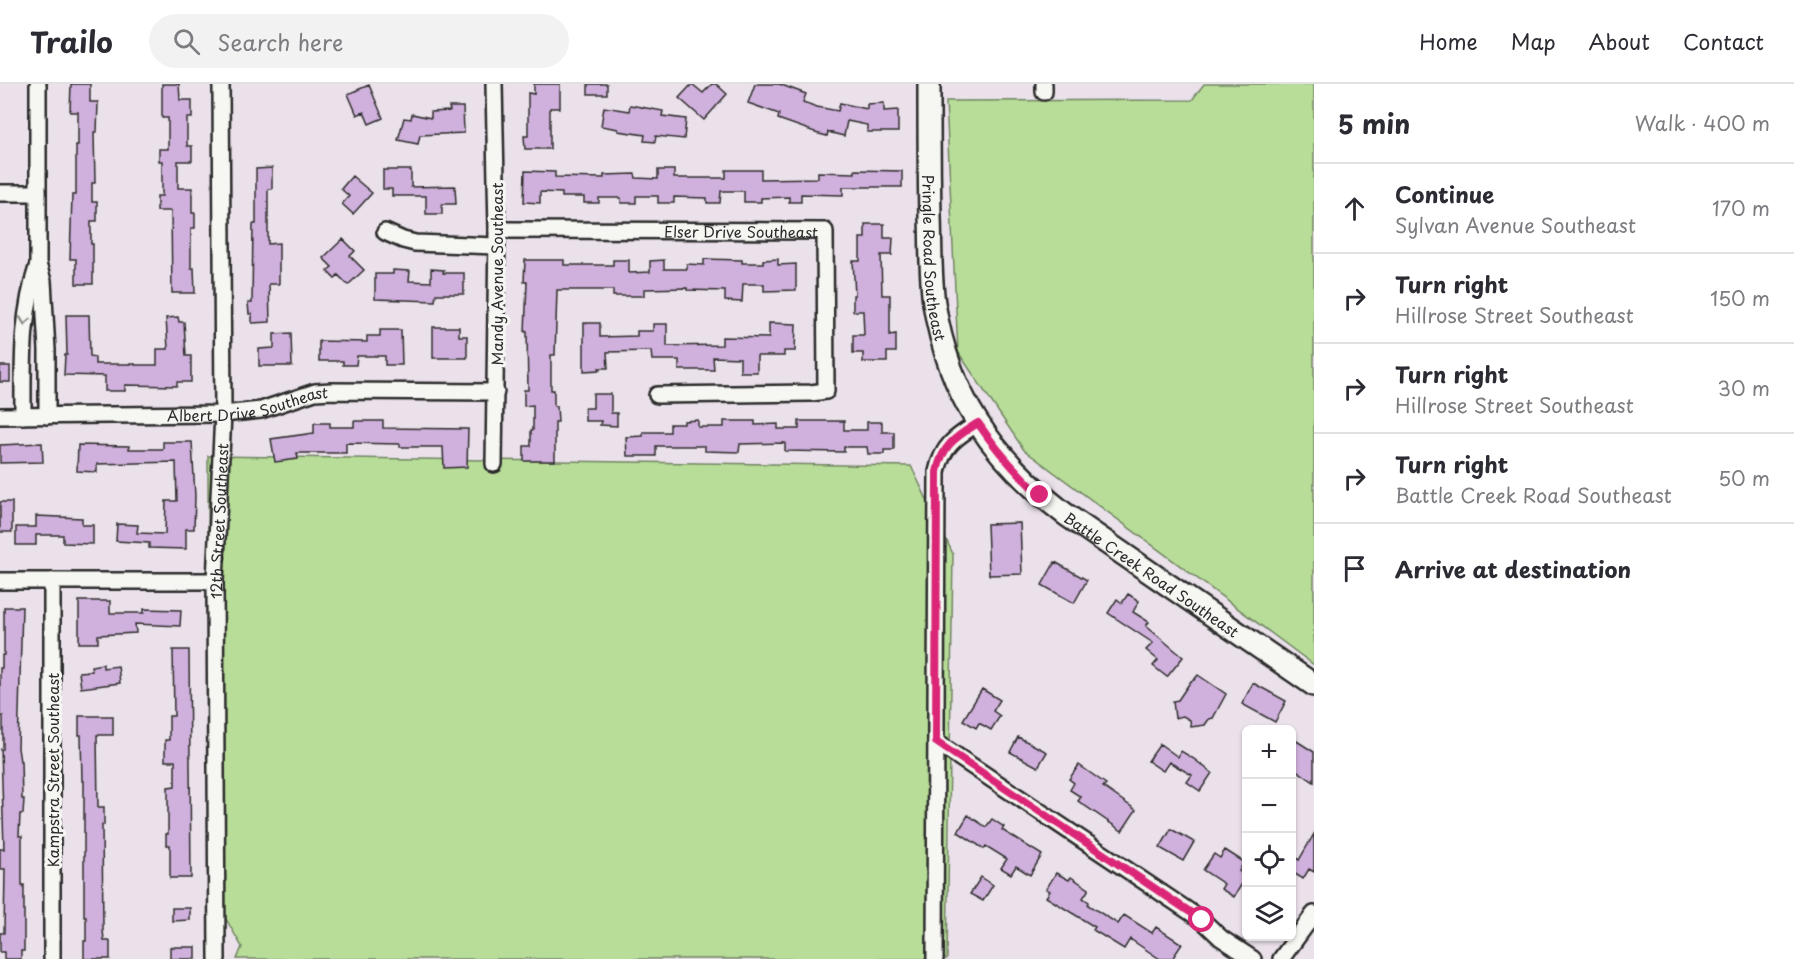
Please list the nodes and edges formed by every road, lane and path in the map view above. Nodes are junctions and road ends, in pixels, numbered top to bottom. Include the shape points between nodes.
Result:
1 (38, 84) edge
2 (221, 84) edge
3 (494, 84) edge
4 (929, 84) edge
5 (0, 193) edge
6 (38, 193) junction
7 (386, 232) dead end
8 (497, 238) junction
9 (38, 264) junction
10 (496, 392) junction
11 (657, 395) dead end
12 (223, 414) junction
13 (0, 416) edge
14 (23, 416) junction
15 (47, 416) junction
16 (978, 423) junction
17 (494, 464) dead end
18 (0, 581) edge
19 (52, 581) junction
20 (215, 581) junction
21 (1314, 685) edge
22 (936, 742) junction
23 (1314, 914) edge
24 (52, 959) edge
25 (218, 959) edge
26 (935, 959) edge
27 (1253, 959) edge
28 (1281, 959) edge

1 - 6 street
2 - 12 street, 12th Street Southeast
3 - 8 street, Mandy Avenue Southeast
4 - 16 main road, Pringle Road Southeast via 934,301 953,376
5 - 6 street
6 - 9 street
7 - 8 street via 415,243
8 - 10 street, Mandy Avenue Southeast
8 - 11 street, Elser Drive Southeast via 825,231 826,391
9 -> 14 street via 23,336
9 - 15 street via 43,281
10 - 12 street, Albert Drive Southeast via 315,392 261,410
10 - 17 street, Mandy Avenue Southeast
12 - 15 street, Albert Drive Southeast
12 - 20 street, 12th Street Southeast
13 - 14 street, Albert Drive Southeast
14 - 15 street, Albert Drive Southeast
16 - 21 main road, Battle Creek Road Southeast via 995,448 1040,495
16 - 22 street via 949,444 937,472
18 - 19 street
19 - 20 street
19 - 24 street, Kampstra Street Southeast
20 - 25 street, 12th Street Southeast
22 - 26 street
22 - 27 street via 1202,920
23 - 28 street

